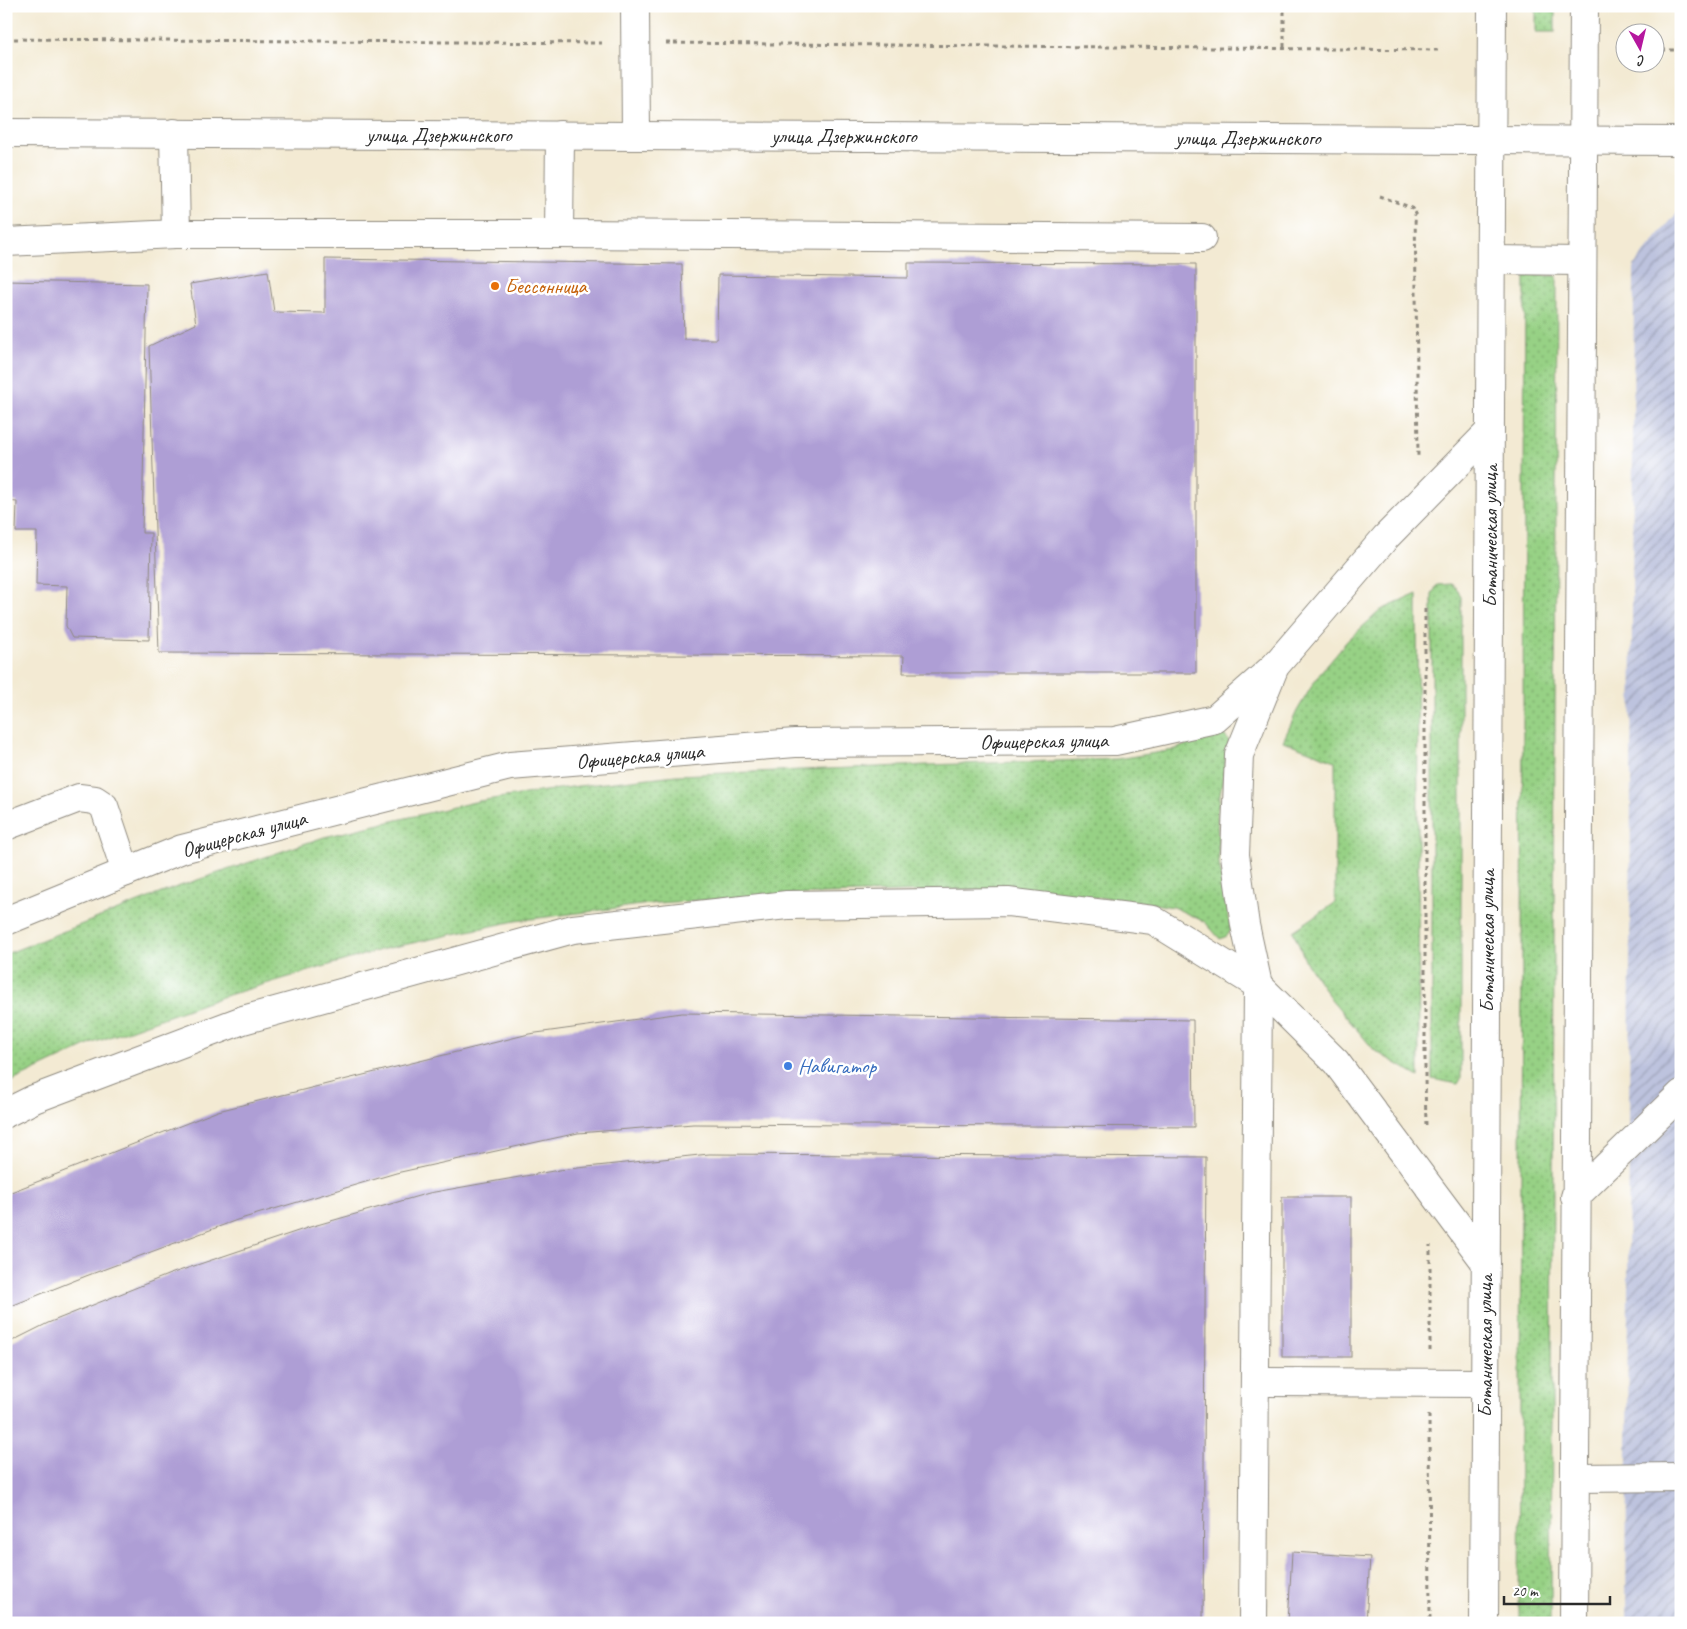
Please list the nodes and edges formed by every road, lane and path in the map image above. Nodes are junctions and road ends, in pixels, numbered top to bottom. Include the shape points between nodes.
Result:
1 (636, 6) edge
2 (1284, 6) edge
3 (1492, 6) edge
4 (1584, 6) edge
5 (1440, 50) dead end
6 (1664, 50) edge
7 (1681, 50) edge
8 (6, 132) edge
9 (174, 133) junction
10 (560, 135) junction
11 (636, 135) junction
12 (1492, 139) junction
13 (1582, 140) junction
14 (1681, 141) edge
15 (1380, 196) dead end
16 (176, 234) junction
17 (559, 234) junction
18 (1202, 238) dead end
19 (6, 242) edge
20 (1491, 260) junction
21 (1581, 261) junction
22 (1490, 431) junction
23 (1418, 458) dead end
24 (1425, 609) dead end
25 (1275, 666) junction
26 (6, 826) edge
27 (126, 872) junction
28 (6, 921) edge
29 (1258, 985) junction
30 (1681, 1094) edge
31 (6, 1113) edge
32 (1426, 1126) dead end
33 (1575, 1197) junction
34 (1430, 1239) dead end
35 (1486, 1263) junction
36 (1256, 1382) junction
37 (1429, 1383) junction
38 (1485, 1383) junction
39 (1681, 1477) edge
40 (1576, 1478) junction
41 (1253, 1623) edge
42 (1430, 1623) edge
43 (1484, 1623) edge
44 (1574, 1623) edge

1 - 11 main road
2 - 5 path via 1284,47
3 - 12 main road, Ботаническая улица
4 - 13 main road
6 - 7 path
8 - 9 main road, улица Дзержинского
9 - 10 main road, улица Дзержинского
9 - 16 main road
10 - 11 main road, улица Дзержинского
10 - 17 main road
11 - 12 main road, улица Дзержинского
12 - 13 main road, улица Дзержинского
12 - 20 main road, Ботаническая улица
13 - 14 main road, улица Дзержинского
13 - 21 main road
15 - 23 path via 1415,209
16 - 17 main road
16 - 19 main road
17 - 18 main road
20 - 21 main road
20 - 22 main road, Ботаническая улица
21 - 33 main road
22 - 25 main road via 1386,537
22 - 35 main road, Ботаническая улица
24 - 32 path
25 - 27 main road, Офицерская улица via 1215,719 1115,741 795,743 510,766 182,849
25 - 29 main road via 1239,755 1235,855
26 - 27 main road via 79,798 95,800 104,806
27 - 28 main road, Офицерская улица
29 - 31 main road via 1153,920 1008,902 787,905 573,929 243,1020 34,1099
29 - 35 main road via 1336,1062
29 - 36 main road
30 - 33 main road
33 - 40 main road
34 - 37 path
35 - 38 main road, Ботаническая улица
36 - 37 main road
36 - 41 main road
37 - 38 main road
37 - 42 path
38 - 43 main road, Ботаническая улица
39 - 40 main road
40 - 44 main road

